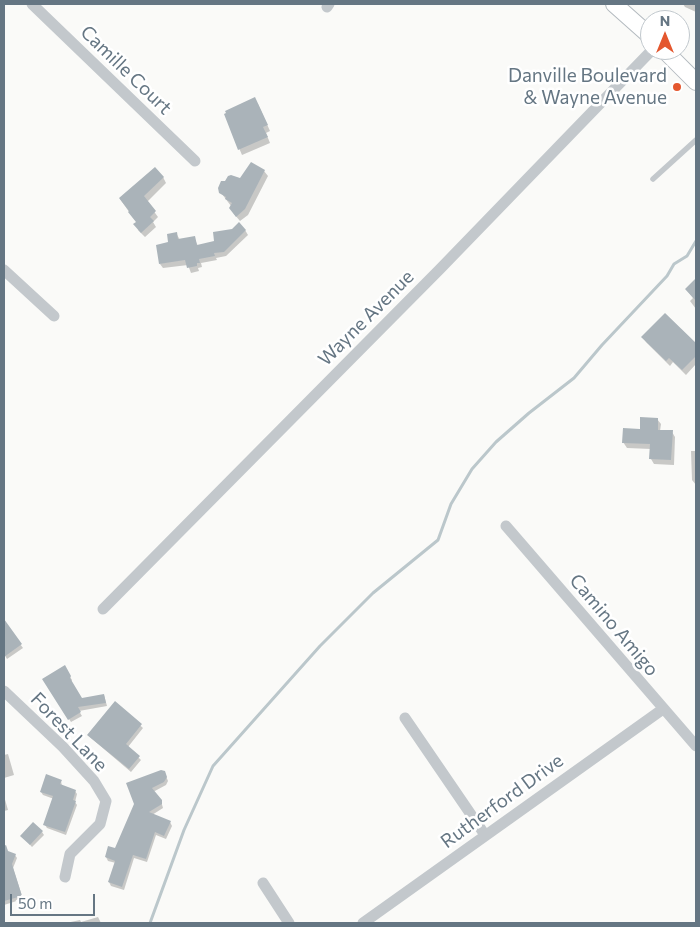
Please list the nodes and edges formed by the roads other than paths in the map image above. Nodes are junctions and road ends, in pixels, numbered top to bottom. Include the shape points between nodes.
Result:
1 (32, 4) edge
2 (620, 6) edge
3 (640, 26) edge
4 (642, 60) edge
5 (674, 60) edge
6 (696, 82) edge
7 (696, 140) edge
8 (195, 161) dead end
9 (654, 179) dead end
10 (4, 270) edge
11 (54, 316) dead end
12 (506, 526) dead end
13 (103, 609) dead end
14 (5, 696) edge
15 (663, 709) junction
16 (405, 718) dead end
17 (696, 746) edge
18 (485, 835) junction
19 (65, 877) dead end
20 (263, 883) dead end
21 (289, 923) edge
22 (363, 923) edge

1 - 8 street, Camille Court
2 - 3 main road
4 - 13 street, Wayne Avenue
5 - 6 main road
7 - 9 lane
10 - 11 street
12 - 15 street, Camino Amigo
14 - 19 street, Forest Lane via 63,747 94,781 106,801 100,824 70,854
15 - 17 street, Camino Amigo
15 - 18 street, Rutherford Drive
16 - 18 street
18 - 22 street, Rutherford Drive
20 - 21 street

